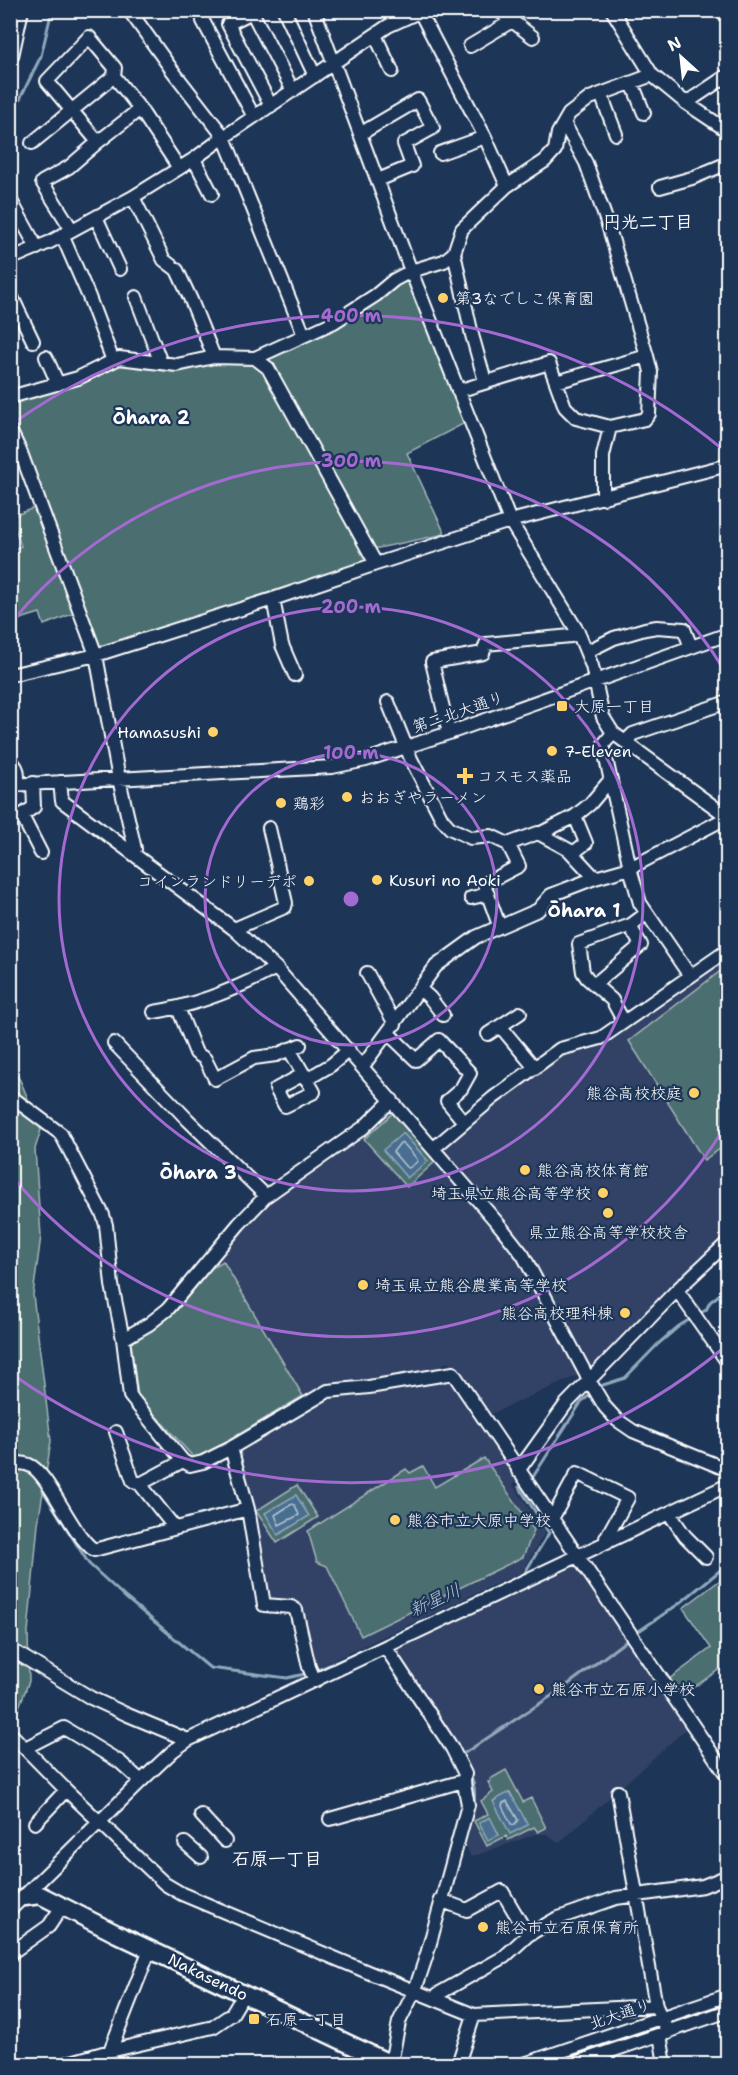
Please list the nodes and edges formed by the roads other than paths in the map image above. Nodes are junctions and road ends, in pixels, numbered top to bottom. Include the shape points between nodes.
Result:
1 (22, 10) edge
2 (129, 10) edge
3 (284, 10) edge
4 (314, 10) edge
5 (498, 10) edge
6 (254, 11) edge
7 (422, 11) edge
8 (617, 12) edge
9 (398, 16) edge
10 (203, 21) dead end
11 (512, 21) junction
12 (375, 35) junction
13 (533, 37) dead end
14 (470, 46) dead end
15 (10, 56) edge
16 (334, 63) junction
17 (392, 71) dead end
18 (652, 75) junction
19 (728, 75) edge
20 (114, 76) junction
21 (315, 76) junction
22 (632, 83) junction
23 (292, 91) junction
24 (601, 94) junction
25 (686, 103) junction
26 (271, 106) junction
27 (72, 109) junction
28 (140, 109) junction
29 (644, 113) dead end
30 (254, 117) junction
31 (564, 123) junction
32 (728, 131) edge
33 (360, 134) junction
34 (616, 134) dead end
35 (224, 137) junction
36 (485, 137) junction
37 (98, 142) junction
38 (33, 143) dead end
39 (440, 153) dead end
40 (194, 159) junction
41 (728, 163) edge
42 (179, 168) junction
43 (378, 180) junction
44 (507, 186) junction
45 (660, 187) dead end
46 (212, 194) dead end
47 (134, 197) junction
48 (10, 199) edge
49 (96, 217) junction
50 (67, 233) junction
51 (37, 248) junction
52 (454, 253) junction
53 (10, 259) edge
54 (120, 269) dead end
55 (411, 271) junction
56 (10, 293) edge
57 (136, 297) dead end
58 (304, 335) junction
59 (33, 341) dead end
60 (647, 356) junction
61 (46, 357) dead end
62 (214, 357) junction
63 (255, 358) junction
64 (112, 361) junction
65 (161, 363) junction
66 (485, 381) junction
67 (556, 382) junction
68 (58, 384) junction
69 (458, 391) junction
70 (10, 397) edge
71 (610, 427) junction
72 (10, 430) edge
73 (728, 465) edge
74 (603, 498) junction
75 (510, 521) junction
76 (376, 564) junction
77 (273, 599) junction
78 (579, 632) junction
79 (728, 634) edge
80 (691, 647) junction
81 (588, 651) junction
82 (96, 655) junction
83 (10, 675) edge
84 (295, 675) dead end
85 (596, 681) junction
86 (388, 702) dead end
87 (727, 702) edge
88 (449, 733) junction
89 (613, 733) junction
90 (626, 741) junction
91 (405, 748) junction
92 (10, 761) edge
93 (611, 778) junction
94 (119, 779) junction
95 (60, 782) junction
96 (33, 783) junction
97 (14, 784) edge
98 (22, 816) junction
99 (575, 816) junction
100 (728, 817) edge
101 (10, 823) edge
102 (269, 828) dead end
103 (539, 834) junction
104 (508, 844) junction
105 (134, 852) junction
106 (41, 853) dead end
107 (573, 853) junction
108 (630, 868) junction
109 (595, 878) junction
110 (488, 894) junction
111 (471, 898) dead end
112 (647, 914) junction
113 (499, 925) junction
114 (630, 926) junction
115 (234, 928) junction
116 (728, 950) edge
117 (276, 968) junction
118 (367, 973) dead end
119 (690, 976) junction
120 (595, 984) junction
121 (420, 989) junction
122 (178, 1008) junction
123 (154, 1012) dead end
124 (520, 1012) dead end
125 (443, 1015) dead end
126 (624, 1022) junction
127 (500, 1026) junction
128 (391, 1029) junction
129 (488, 1034) dead end
130 (114, 1043) dead end
131 (349, 1050) junction
132 (363, 1066) junction
133 (536, 1068) junction
134 (10, 1096) edge
135 (392, 1100) junction
136 (464, 1122) junction
137 (434, 1148) junction
138 (266, 1196) junction
139 (728, 1242) edge
140 (677, 1290) junction
141 (123, 1339) junction
142 (728, 1363) edge
143 (590, 1382) junction
144 (116, 1432) dead end
145 (231, 1448) junction
146 (183, 1461) junction
147 (10, 1462) edge
148 (728, 1470) edge
149 (521, 1475) junction
150 (140, 1484) junction
151 (728, 1485) edge
152 (248, 1509) junction
153 (669, 1513) junction
154 (552, 1519) junction
155 (175, 1528) junction
156 (607, 1542) junction
157 (578, 1556) junction
158 (706, 1557) dead end
159 (389, 1646) junction
160 (10, 1649) edge
161 (312, 1676) junction
162 (10, 1734) edge
163 (188, 1740) junction
164 (25, 1748) junction
165 (728, 1777) edge
166 (141, 1781) junction
167 (463, 1781) junction
168 (66, 1790) junction
169 (618, 1792) dead end
170 (201, 1815) dead end
171 (330, 1819) dead end
172 (100, 1822) junction
173 (35, 1823) dead end
174 (225, 1841) dead end
175 (185, 1843) dead end
176 (201, 1857) dead end
177 (728, 1876) edge
178 (635, 1894) junction
179 (441, 1900) junction
180 (15, 1901) edge
181 (57, 1914) junction
182 (528, 1935) junction
183 (148, 1954) junction
184 (10, 1956) edge
185 (418, 1992) junction
186 (436, 1999) junction
187 (726, 1999) edge
188 (238, 2004) junction
189 (728, 2011) edge
190 (658, 2012) junction
191 (474, 2015) junction
192 (664, 2034) junction
193 (110, 2051) junction
194 (64, 2064) edge
195 (366, 2064) edge
196 (390, 2064) edge
197 (458, 2064) edge
198 (524, 2064) edge
199 (573, 2064) edge
200 (664, 2064) edge

1 - 15 street
2 - 35 street
3 - 21 street
4 - 16 street
5 - 11 street
6 - 23 street
6 - 26 street via 228,24
7 - 9 street
7 - 36 street
8 - 18 street
9 - 12 street
10 - 30 street
11 - 13 street
11 - 14 street
12 - 16 street
12 - 17 street
16 - 21 street
16 - 33 street
18 - 22 street
18 - 25 street
19 - 25 street
20 - 27 street
20 - 27 street via 115,68 89,37 47,81
20 - 28 street
21 - 23 street
22 - 24 street
22 - 29 street
23 - 26 street
24 - 31 street via 569,114
24 - 34 street
25 - 32 street
26 - 30 street
27 - 37 street
27 - 38 street
28 - 37 street
28 - 42 street
30 - 35 street
31 - 44 street via 555,150
31 - 60 street via 586,163
33 - 43 street
33 - 43 street via 418,100 433,128 404,144 412,166
35 - 40 street
35 - 58 street
36 - 39 street
36 - 44 street
37 - 50 street via 69,167 42,182
40 - 42 street
40 - 46 street
41 - 45 street
42 - 47 street
43 - 55 street
44 - 52 street via 462,229
47 - 49 street
47 - 62 street via 164,260 177,270
48 - 51 street
49 - 50 street
49 - 54 street
50 - 51 street
50 - 64 street
51 - 53 street
52 - 55 street via 444,261
52 - 66 street
55 - 58 street via 334,322
55 - 69 street
56 - 59 street
57 - 65 street
58 - 63 street
60 - 67 street
60 - 71 street via 651,372 649,414 645,419
61 - 68 street
62 - 63 street
62 - 65 street via 177,365
63 - 76 street via 268,368
64 - 65 street via 119,358
64 - 68 street
66 - 67 street via 549,363
66 - 69 street
67 - 71 street via 565,407 576,418
68 - 70 street
69 - 75 street
71 - 74 street via 603,456
72 - 82 street
73 - 74 street
74 - 75 street
75 - 76 street
75 - 78 street
76 - 77 street
77 - 82 street
77 - 84 street via 282,645
78 - 81 street
78 - 88 street via 486,644 483,653 432,662
79 - 80 street, 第二北大通り
80 - 81 street via 684,629 657,627 614,638
80 - 85 street, 第二北大通り
81 - 85 street
82 - 83 street
82 - 94 street
85 - 88 street, 第二北大通り
85 - 89 street via 603,717
86 - 91 street
87 - 90 street via 633,734
88 - 91 street, 第二北大通り
89 - 90 street
89 - 93 street via 603,745
90 - 100 street
91 - 94 street, 第二北大通り via 332,767
91 - 104 street via 450,828 471,838 491,837
92 - 97 street via 18,770
93 - 99 street
93 - 108 street
94 - 95 street, 第二北大通り
94 - 105 street
95 - 96 street, 第二北大通り
95 - 105 street via 62,801
96 - 97 street, 第二北大通り
96 - 98 street via 34,807
98 - 101 street
98 - 106 street
99 - 103 street
99 - 107 street via 586,843
100 - 108 street
102 - 115 street via 285,907
103 - 104 street
103 - 107 street
104 - 110 street via 519,866 484,884
105 - 115 street
107 - 109 street
108 - 109 street
108 - 112 street
109 - 113 street via 551,896 538,910
110 - 111 street
110 - 113 street
112 - 114 street
112 - 119 street
113 - 121 street via 436,966
114 - 120 street via 642,945
114 - 120 street via 579,944 583,972
115 - 117 street
116 - 119 street
117 - 122 street via 243,986
117 - 131 street
118 - 128 street
119 - 126 street
120 - 126 street via 612,1000
121 - 125 street
121 - 128 street
122 - 123 street
122 - 131 street via 196,1053 205,1059 215,1079 254,1058 295,1047 305,1077 331,1065
124 - 127 street
126 - 133 street via 601,1038 560,1049
127 - 129 street
127 - 133 street
128 - 132 street
128 - 136 street via 416,1060 439,1040 470,1073 461,1089 447,1101
130 - 138 street
131 - 132 street
132 - 135 street
133 - 136 street
134 - 141 street via 61,1134 103,1215
135 - 137 street
135 - 138 street via 363,1128
136 - 137 street
137 - 143 street via 523,1255
138 - 141 street via 168,1309
139 - 140 street
140 - 142 street
140 - 143 street
141 - 146 street via 130,1396
143 - 148 street via 617,1420 633,1431
143 - 149 street via 566,1404
144 - 150 street via 134,1481
145 - 146 street via 203,1462 190,1465
145 - 149 street via 328,1391 453,1373
145 - 152 street
146 - 150 street
147 - 155 street via 39,1471 94,1550
149 - 154 street
150 - 155 street
151 - 153 street
152 - 155 street
152 - 161 street via 264,1605 296,1610
153 - 156 street
153 - 158 street
154 - 156 street via 577,1473 628,1498
154 - 157 street
156 - 157 street
157 - 159 street
157 - 165 street
159 - 161 street
159 - 167 street via 452,1748 465,1774
160 - 163 street via 91,1698
161 - 163 street
162 - 164 street
163 - 166 street
164 - 166 street via 64,1728 120,1762
164 - 168 street
166 - 172 street
167 - 171 street
167 - 179 street via 468,1805
168 - 172 street
168 - 173 street
169 - 178 street
170 - 174 street
172 - 180 street
172 - 185 street via 165,1884 182,1894
175 - 176 street
177 - 178 street via 703,1886
178 - 182 street via 556,1919
178 - 190 street
179 - 182 street via 467,1910 502,1891
179 - 185 street
180 - 181 highway, Nakasendo
180 - 183 highway, Nakasendo via 40,1895
181 - 183 highway, Nakasendo
181 - 184 street via 49,1926
182 - 186 street via 504,1957 460,1980
183 - 188 highway, Nakasendo
183 - 193 street
183 - 196 highway, Nakasendo
185 - 186 street
185 - 196 street via 399,2022
186 - 191 street
187 - 190 street, 北大通り
188 - 193 street via 232,2014 213,2027
188 - 195 highway, Nakasendo
189 - 192 street, 北大通り
190 - 191 street
190 - 192 street
190 - 198 street, 北大通り
191 - 197 street
192 - 199 street, 北大通り
192 - 200 street
193 - 194 street

